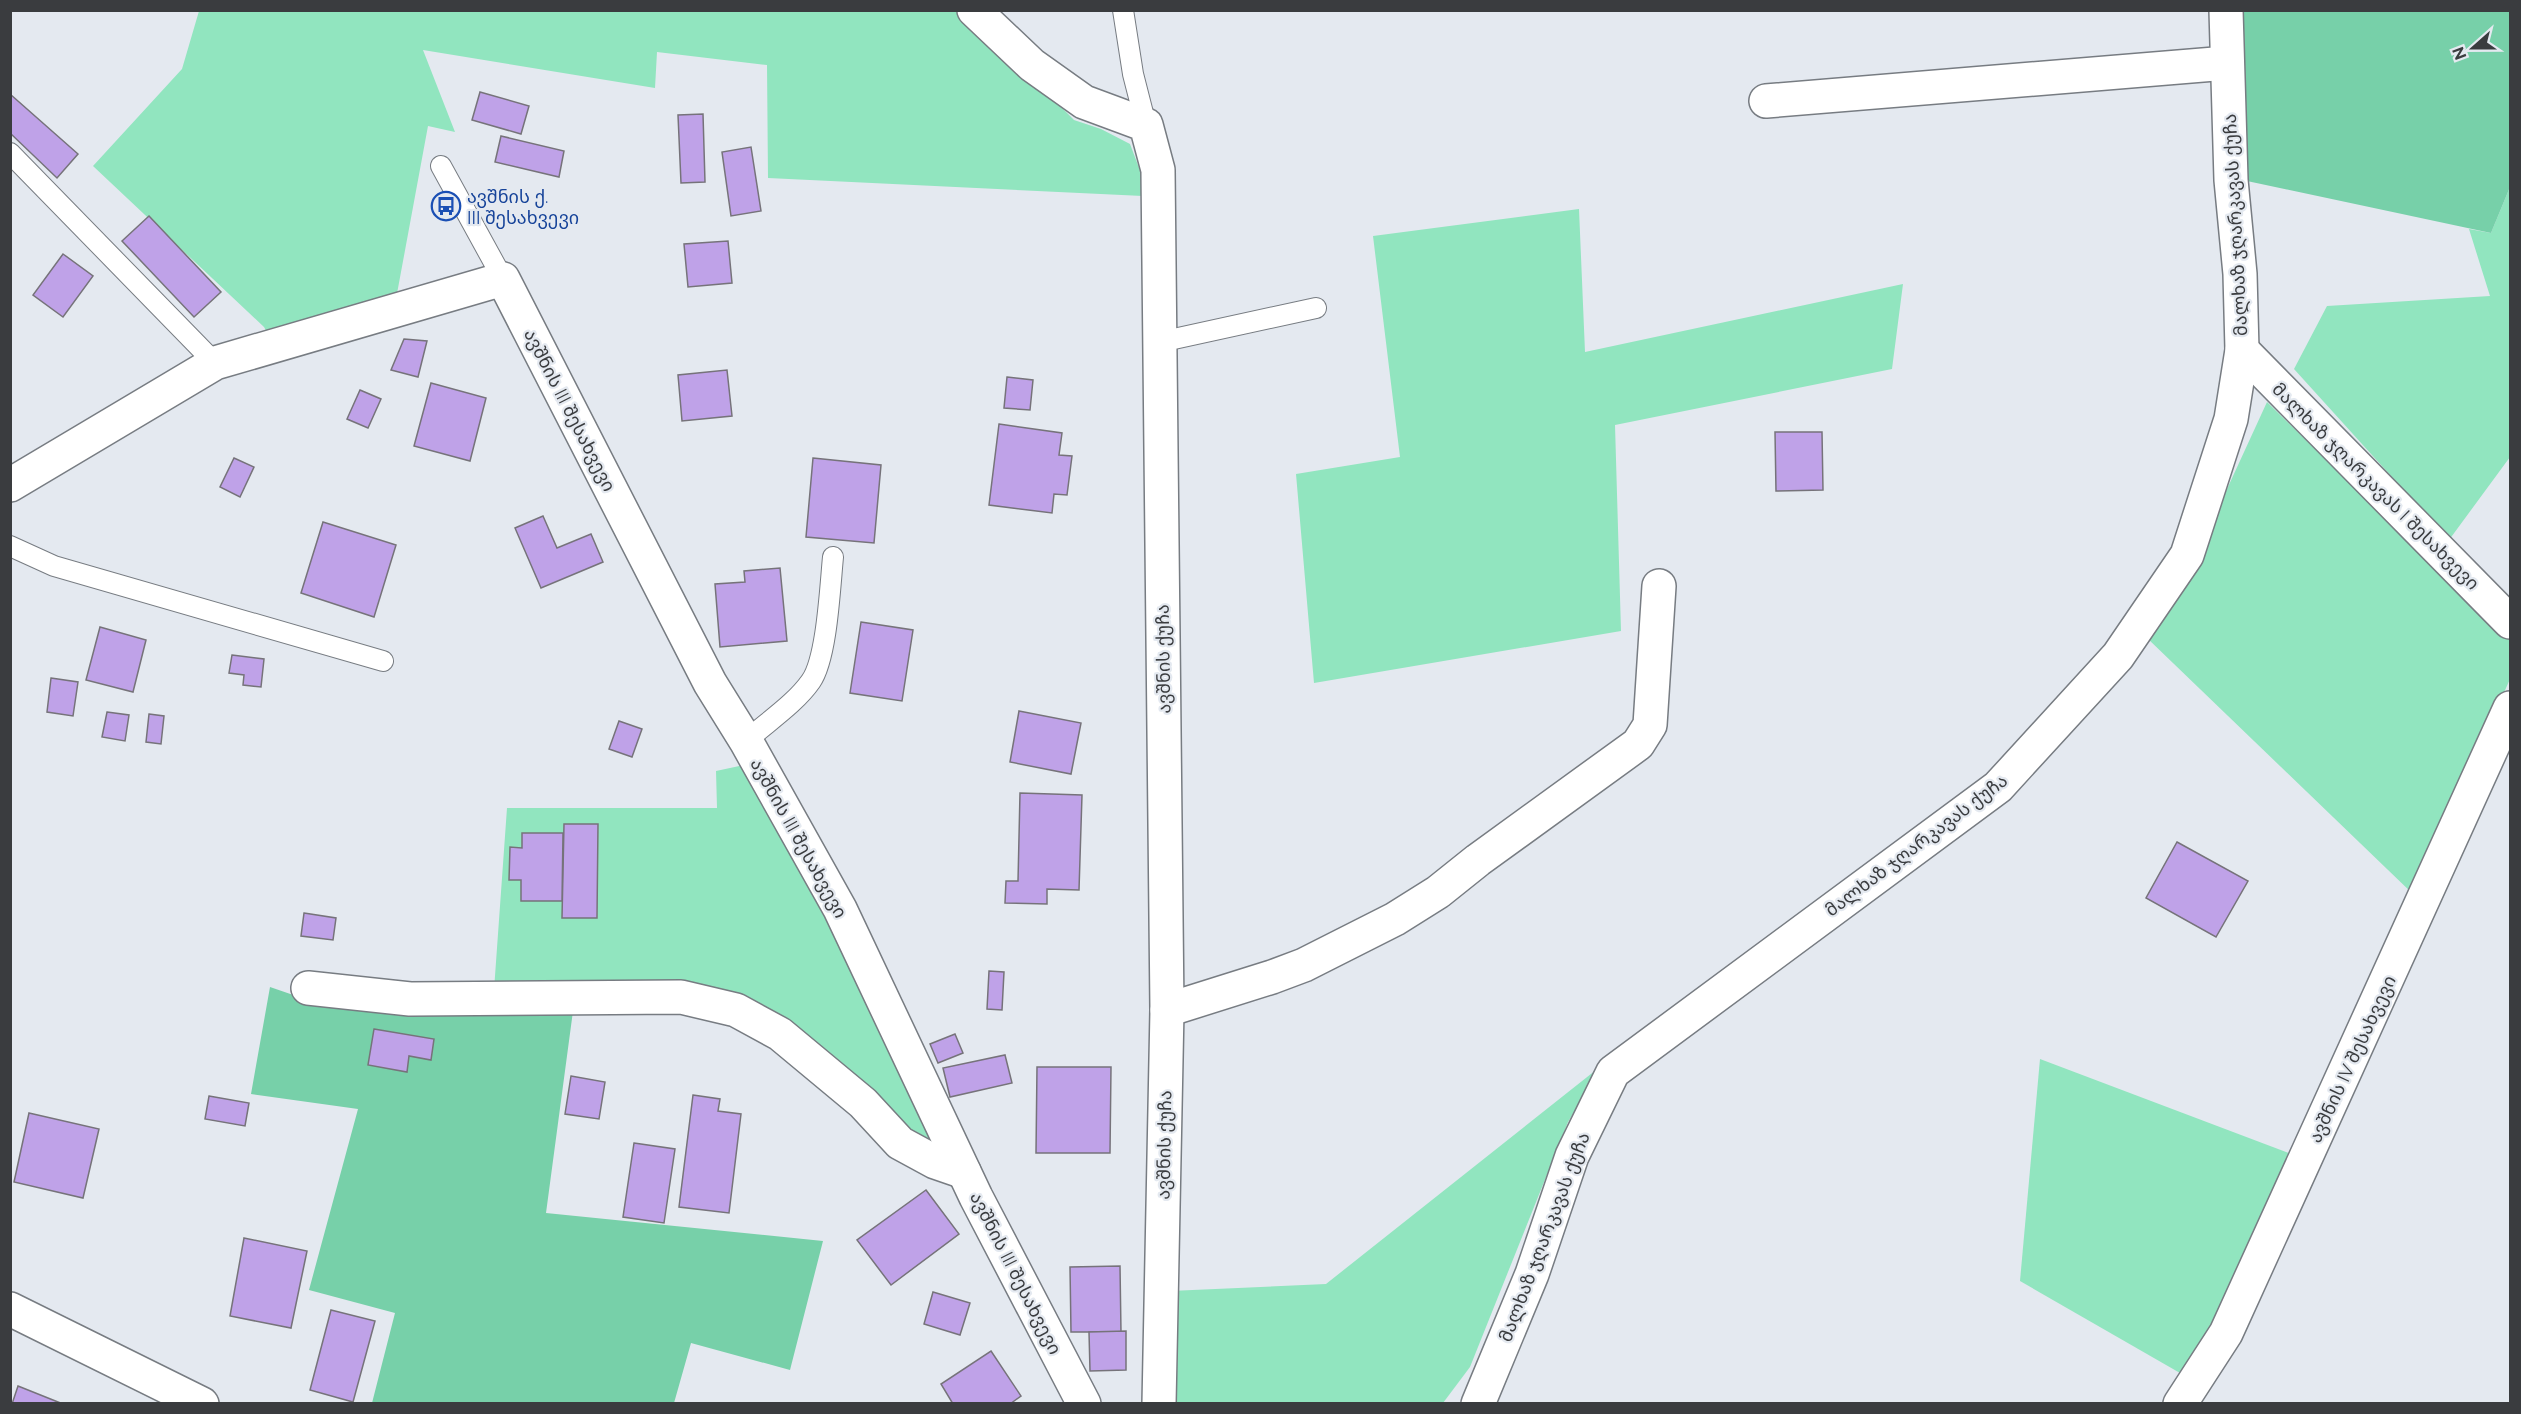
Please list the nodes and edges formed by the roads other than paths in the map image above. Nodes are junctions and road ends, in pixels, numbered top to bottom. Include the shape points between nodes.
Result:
1 (974, 10) edge
2 (1123, 10) edge
3 (2226, 10) edge
4 (2226, 63) junction
5 (1766, 101) dead end
6 (1146, 125) junction
7 (10, 153) edge
8 (441, 166) dead end
9 (502, 279) junction
10 (1316, 308) dead end
11 (1160, 342) junction
12 (2242, 350) junction
13 (215, 363) junction
14 (10, 485) edge
15 (10, 546) edge
16 (833, 557) dead end
17 (1659, 586) dead end
18 (2511, 622) edge
19 (383, 661) dead end
20 (2511, 708) edge
21 (746, 741) junction
22 (308, 988) dead end
23 (1167, 1010) junction
24 (964, 1172) junction
25 (10, 1309) edge
26 (202, 1404) edge
27 (1084, 1404) edge
28 (1159, 1404) edge
29 (1478, 1404) edge
30 (2180, 1404) edge

1 - 6 street via 1032,65 1084,102
2 - 6 lane
3 - 4 street, მალხაზ ჯღარკავას ქუჩა
4 - 5 street
4 - 12 street, მალხაზ ჯღარკავას ქუჩა
6 - 11 street, ავშნის ქუჩა via 1158,170
7 - 13 lane
8 - 9 lane, ავშნის III შესახვევი
9 - 13 street
9 - 21 street, ავშნის III შესახვევი via 710,683
10 - 11 lane
11 - 23 street, ავშნის ქუჩა
12 - 18 street, მალხაზ ჯღარკავას I შესახვევი
12 - 29 street, მალხაზ ჯღარკავას ქუჩა via 2231,419 2187,555 2118,656 1998,787 1614,1071 1572,1156 1532,1274
13 - 14 street
15 - 19 lane via 54,566
16 - 21 lane via 821,656 812,680
17 - 23 street via 1650,725 1638,744 1438,892 1395,919 1304,965
20 - 30 street, ავშნის IV შესახვევი via 2226,1333
21 - 24 street, ავშნის III შესახვევი via 840,909
22 - 24 street via 410,999 681,998 736,1010 780,1034 864,1103 900,1143
23 - 28 street, ავშნის ქუჩა
24 - 27 street, ავშნის III შესახვევი
25 - 26 street

